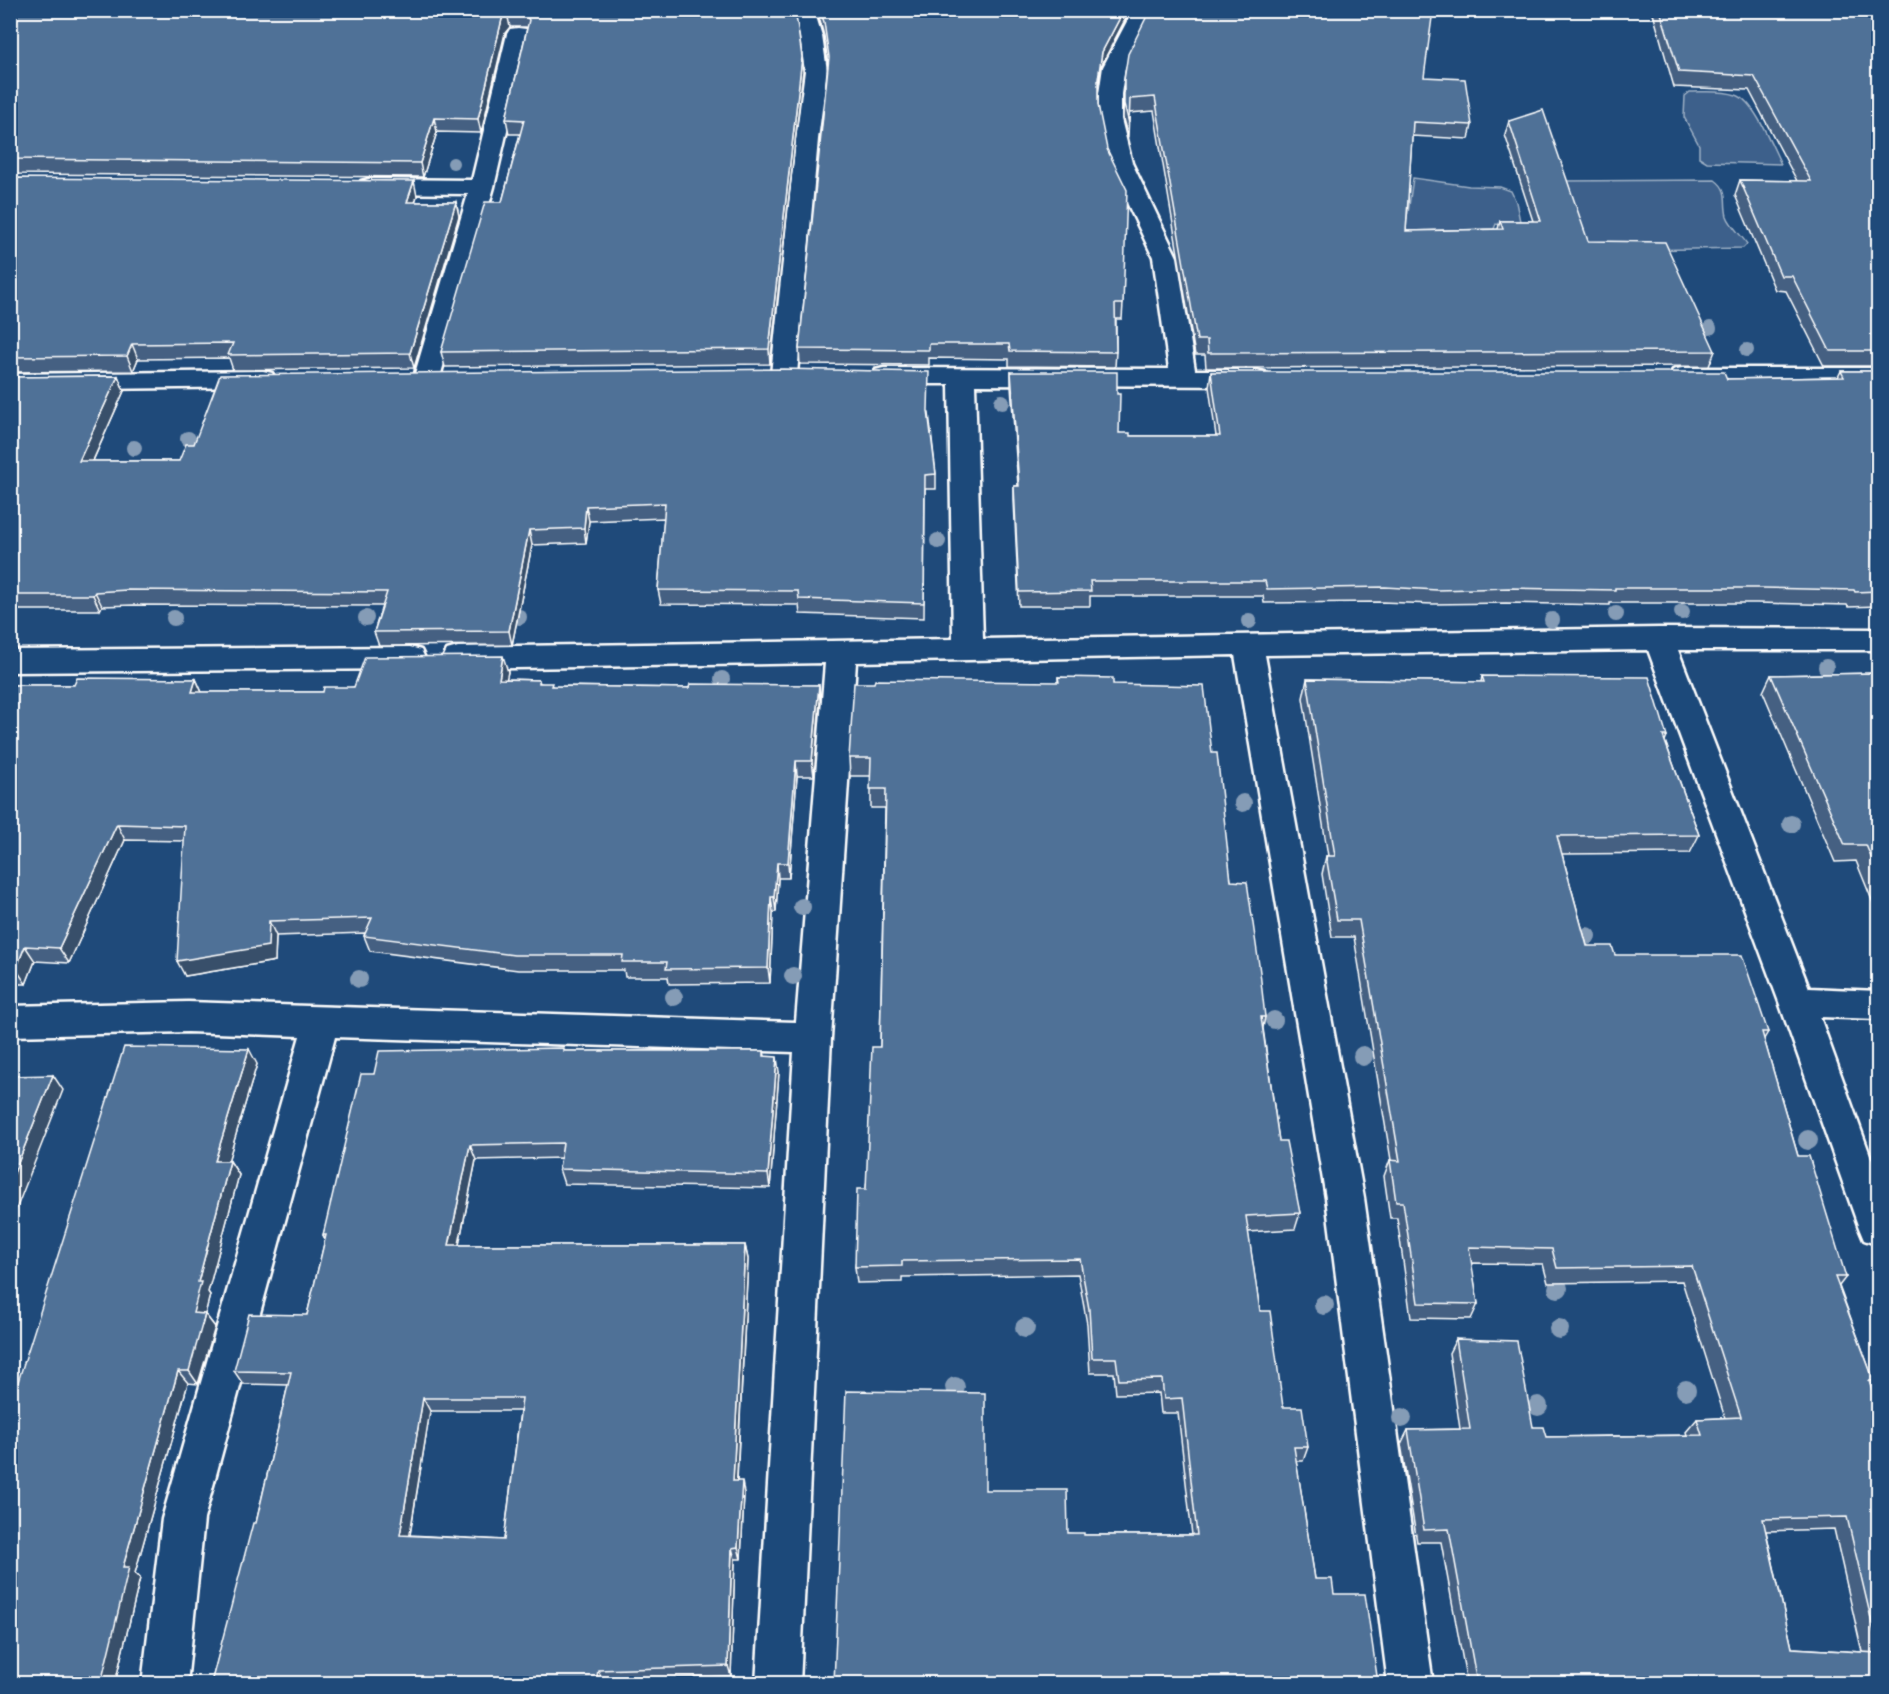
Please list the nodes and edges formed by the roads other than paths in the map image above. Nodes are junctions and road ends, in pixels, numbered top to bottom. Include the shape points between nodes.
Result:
1 (803, 10) edge
2 (1144, 10) edge
3 (518, 34) edge
4 (351, 186) edge
5 (483, 187) junction
6 (784, 374) edge
7 (855, 375) edge
8 (1663, 376) edge
9 (1878, 376) edge
10 (427, 377) edge
11 (962, 377) junction
12 (1183, 378) junction
13 (1279, 378) edge
14 (284, 379) edge
15 (10, 382) edge
16 (1659, 639) junction
17 (1878, 639) edge
18 (1248, 644) junction
19 (968, 649) junction
20 (841, 653) junction
21 (10, 662) edge
22 (1797, 1002) junction
23 (1878, 1005) edge
24 (10, 1021) edge
25 (321, 1023) junction
26 (813, 1038) junction
27 (1878, 1228) edge
28 (164, 1683) edge
29 (778, 1683) edge
30 (1411, 1683) edge

1 - 6 street via 816,71
2 - 12 street via 1114,67 1110,119 1120,164 1165,257
3 - 5 street
4 - 5 street
5 - 10 street
7 - 11 street
8 - 9 street
11 - 12 street
11 - 19 street
12 - 13 street
14 - 15 street
16 - 17 street
16 - 18 street
16 - 22 street
18 - 19 street
18 - 30 street via 1345,1198
19 - 20 street
20 - 21 street
20 - 26 street
22 - 23 street
22 - 27 street
24 - 25 street via 188,1017
25 - 26 street
25 - 28 street via 183,1519
26 - 29 street

